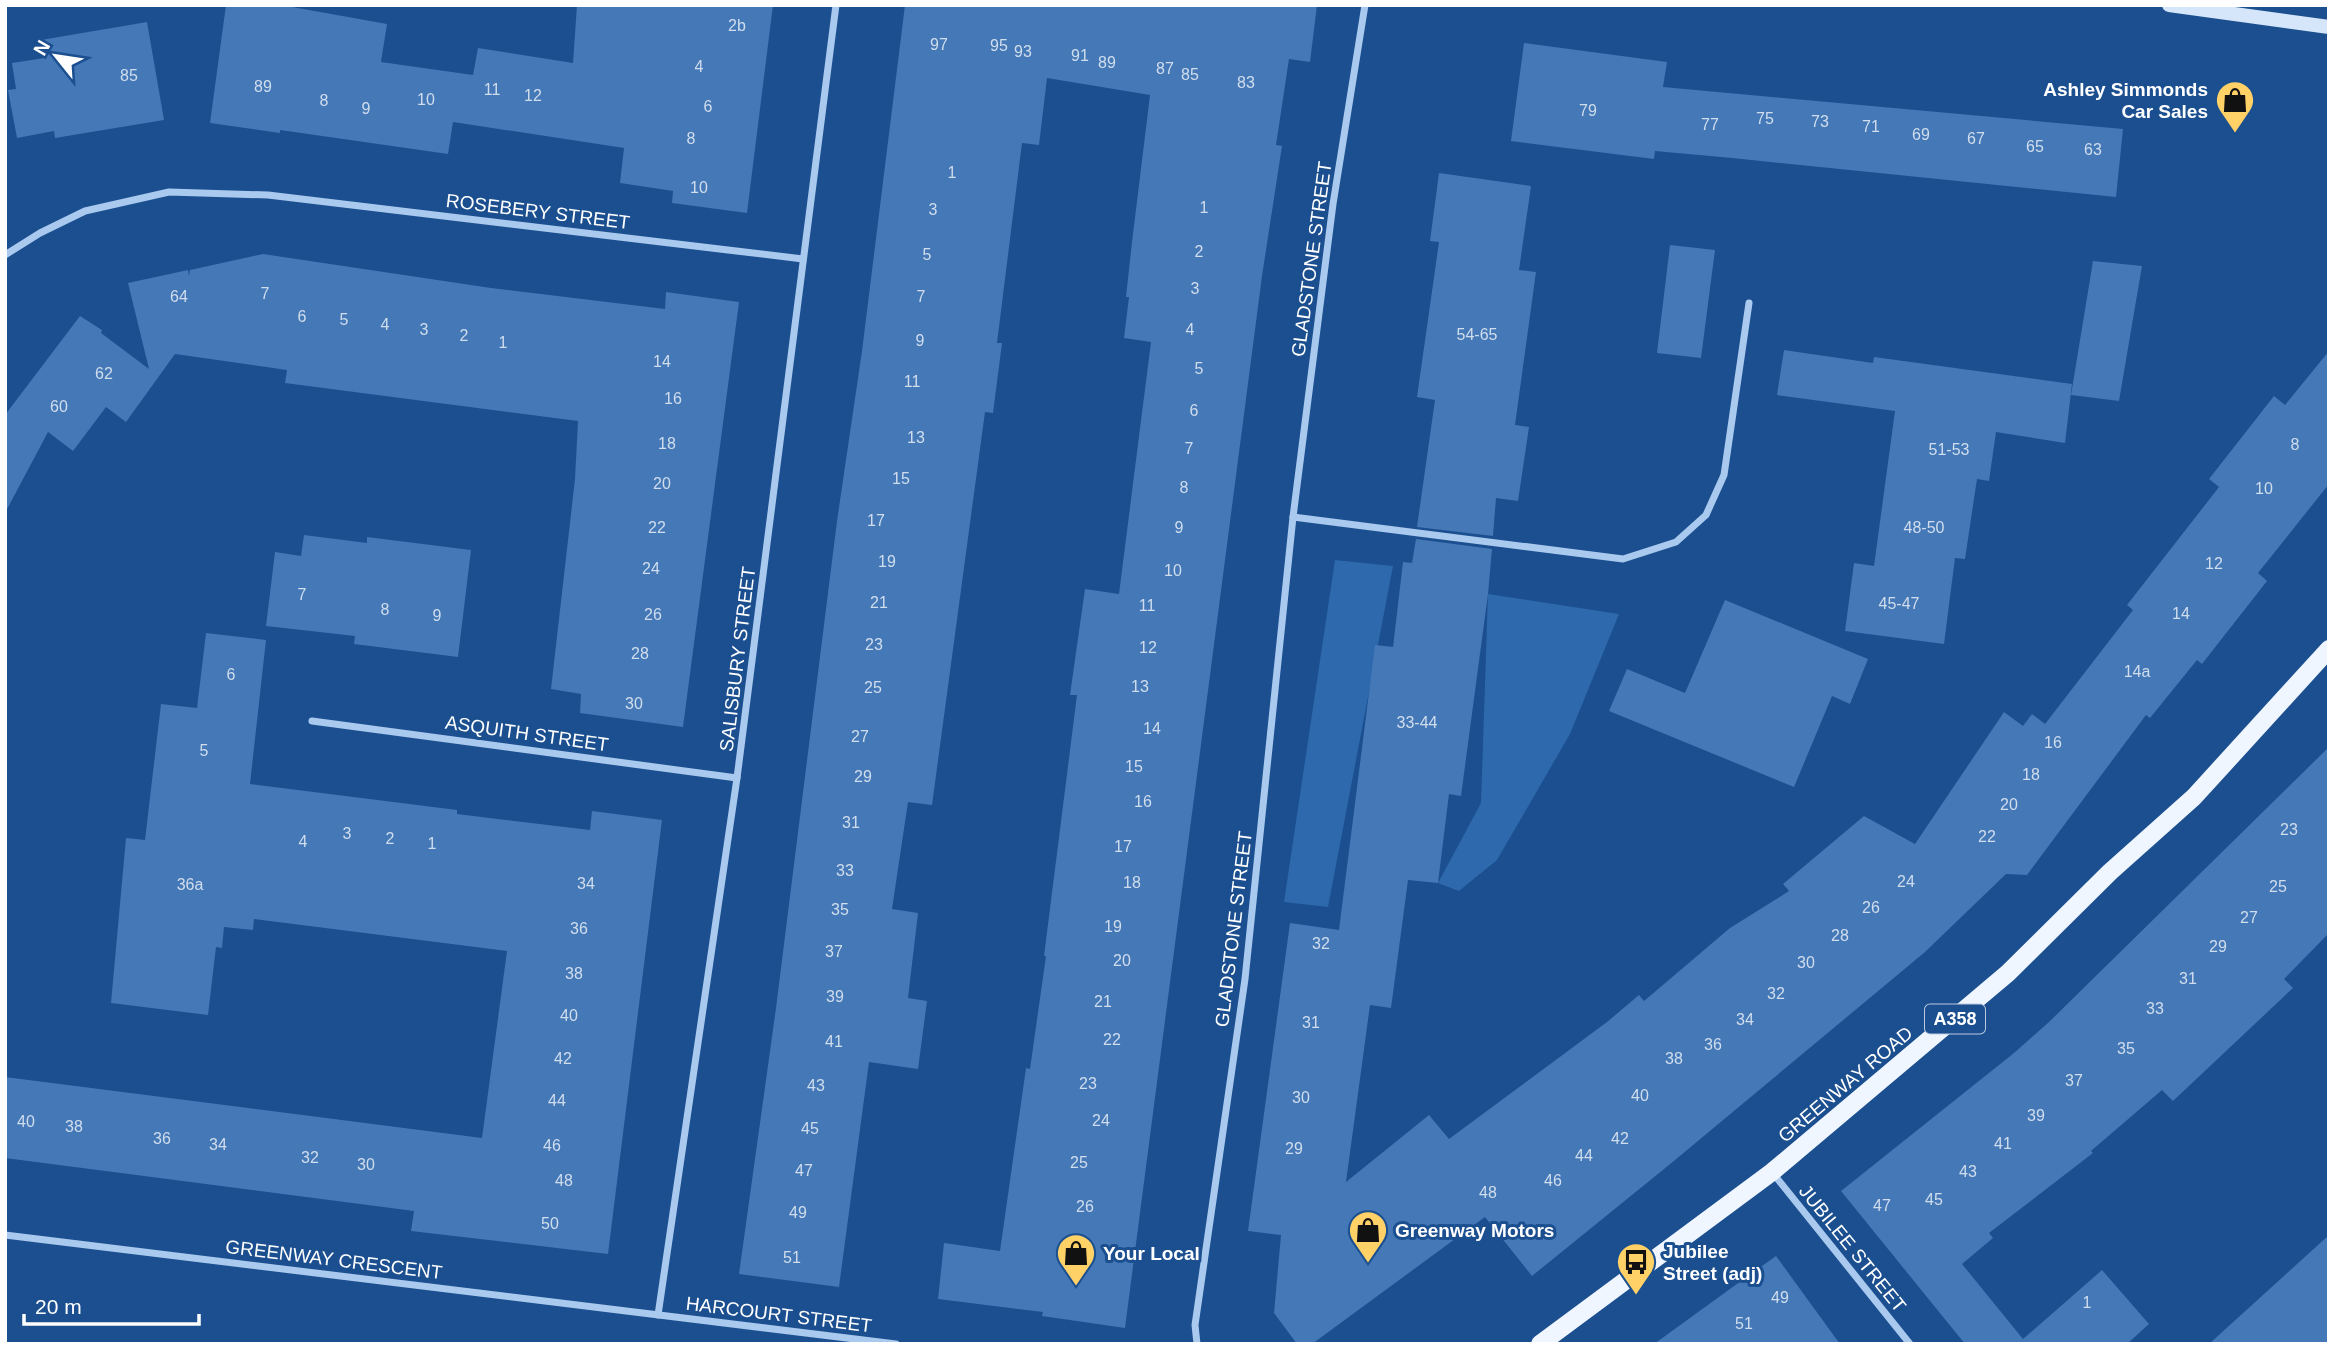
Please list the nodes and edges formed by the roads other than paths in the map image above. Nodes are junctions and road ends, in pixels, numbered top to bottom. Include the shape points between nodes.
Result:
1 (836, 5) edge
2 (1365, 5) edge
3 (2169, 5) edge
4 (2329, 27) edge
5 (5, 255) edge
6 (803, 259) junction
7 (1749, 303) dead end
8 (1293, 517) junction
9 (2329, 649) edge
10 (312, 720) dead end
11 (737, 778) junction
12 (1772, 1172) junction
13 (5, 1235) edge
14 (658, 1315) junction
15 (896, 1344) edge
16 (1197, 1344) edge
17 (1541, 1344) edge
18 (1910, 1344) edge

1 - 6 street, SALISBURY STREET
2 - 8 street, GLADSTONE STREET via 1333,204
3 - 4 street
5 - 6 street, ROSEBERY STREET via 85,211 169,192 268,195
6 - 11 street, SALISBURY STREET
7 - 8 street via 1724,475 1706,515 1676,542 1623,559
8 - 16 street, GLADSTONE STREET via 1245,979 1195,1325
9 - 12 main road, GREENWAY ROAD / A358 via 2194,797 2008,973
10 - 11 street, ASQUITH STREET
11 - 14 street, SALISBURY STREET
12 - 17 main road, GREENWAY ROAD / A358
12 - 18 street, JUBILEE STREET
13 - 14 street, GREENWAY CRESCENT
14 - 15 street, HARCOURT STREET

